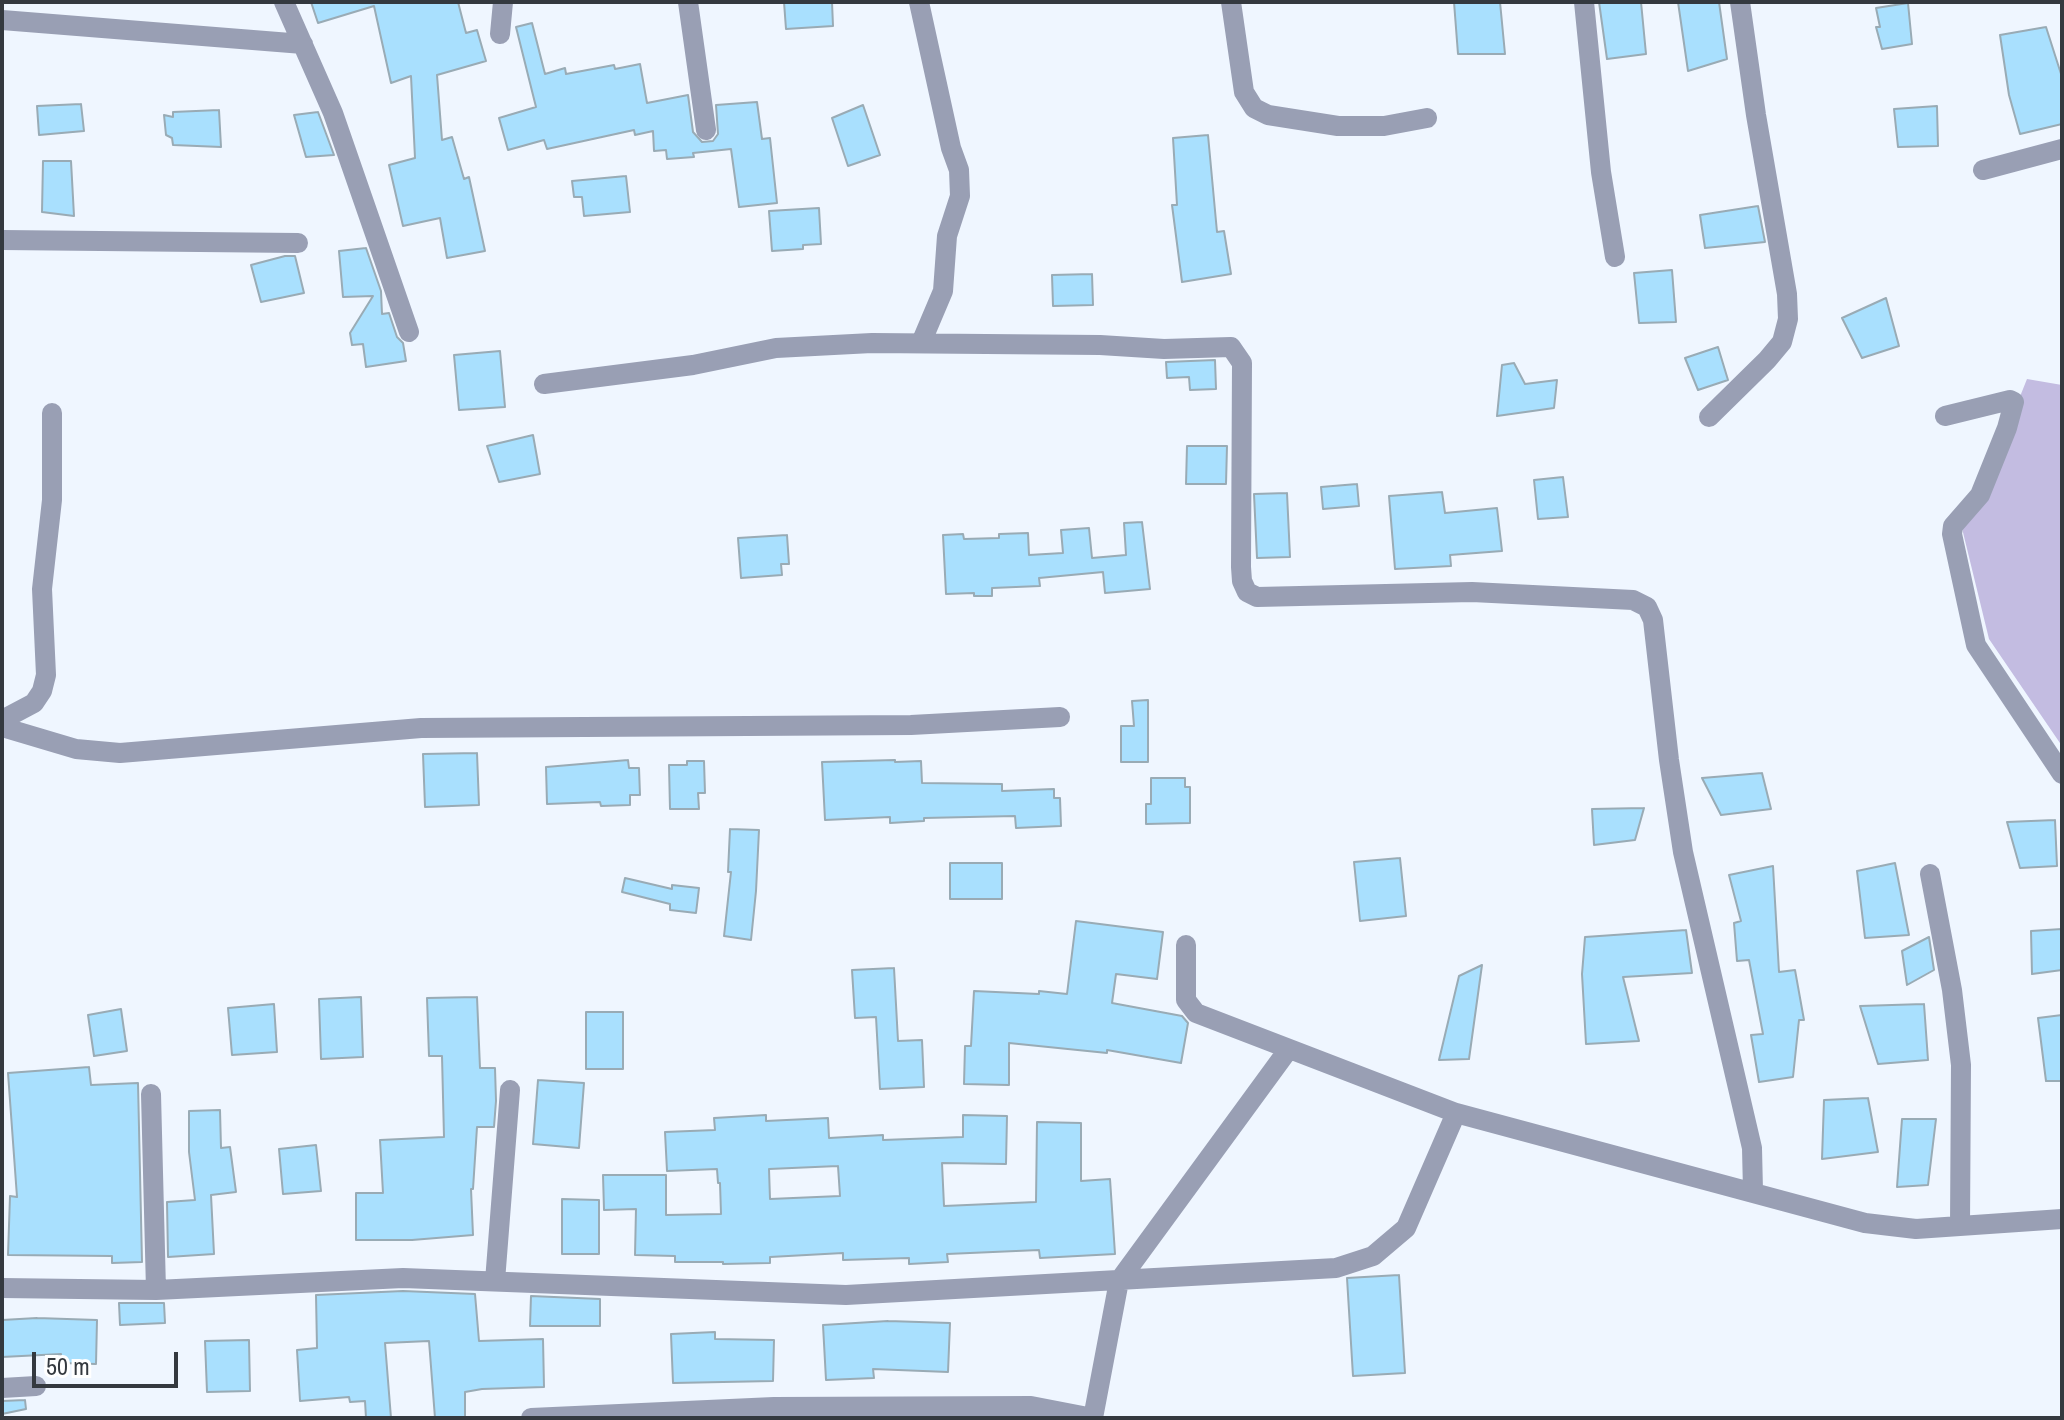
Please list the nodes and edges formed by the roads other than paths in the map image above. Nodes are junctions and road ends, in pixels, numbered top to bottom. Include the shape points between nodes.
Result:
1 (284, 2) edge
2 (503, 2) edge
3 (688, 2) edge
4 (919, 2) edge
5 (1231, 2) edge
6 (1584, 2) edge
7 (1740, 2) edge
8 (2, 20) edge
9 (500, 34) dead end
10 (303, 44) junction
11 (1427, 118) dead end
12 (706, 130) dead end
13 (2062, 149) edge
14 (1983, 170) dead end
15 (2, 240) edge
16 (298, 243) dead end
17 (1615, 257) dead end
18 (409, 332) dead end
19 (921, 343) junction
20 (544, 384) dead end
21 (52, 413) dead end
22 (1945, 416) dead end
23 (1709, 417) dead end
24 (1060, 717) dead end
25 (2, 720) edge
26 (2, 727) edge
27 (2062, 774) edge
28 (1930, 874) dead end
29 (1186, 945) dead end
30 (1288, 1050) junction
31 (510, 1090) dead end
32 (151, 1094) dead end
33 (1456, 1113) junction
34 (1753, 1191) junction
35 (2062, 1219) edge
36 (1960, 1225) junction
37 (495, 1281) junction
38 (1119, 1281) junction
39 (2, 1288) edge
40 (156, 1290) junction
41 (36, 1386) dead end
42 (2, 1388) edge
43 (531, 1418) edge

1 - 10 street
2 - 9 street
3 - 12 street
4 - 19 street via 959,170 960,196 947,236 943,291
5 - 11 street via 1244,92 1254,108 1338,126 1384,126
6 - 17 street
7 - 23 street via 1788,319 1782,342
8 - 10 street
10 - 18 street via 333,113
13 - 14 street
15 - 16 street
19 - 20 street via 776,348 693,365
19 - 34 street via 1231,347 1242,363 1242,581 1257,597 1472,592 1633,600 1647,607 1653,620 1683,852 1752,1148
21 - 25 street via 52,500 42,589 46,675 34,703
22 - 27 street via 2014,402 1980,495 1952,534 1976,645
24 - 26 street via 911,725 421,728 120,753 76,749
28 - 36 street via 1961,1065
29 - 30 street via 1186,1000 1196,1013
30 - 33 street
30 - 38 street
31 - 37 street
32 - 40 street
33 - 34 street
33 - 38 street via 1406,1228 1373,1256 1336,1268
34 - 36 street via 1865,1223 1916,1229
35 - 36 street
37 - 38 street via 846,1295
37 - 40 street via 403,1278
38 - 43 street via 1093,1418 1031,1406 774,1407
39 - 40 street
41 - 42 street

